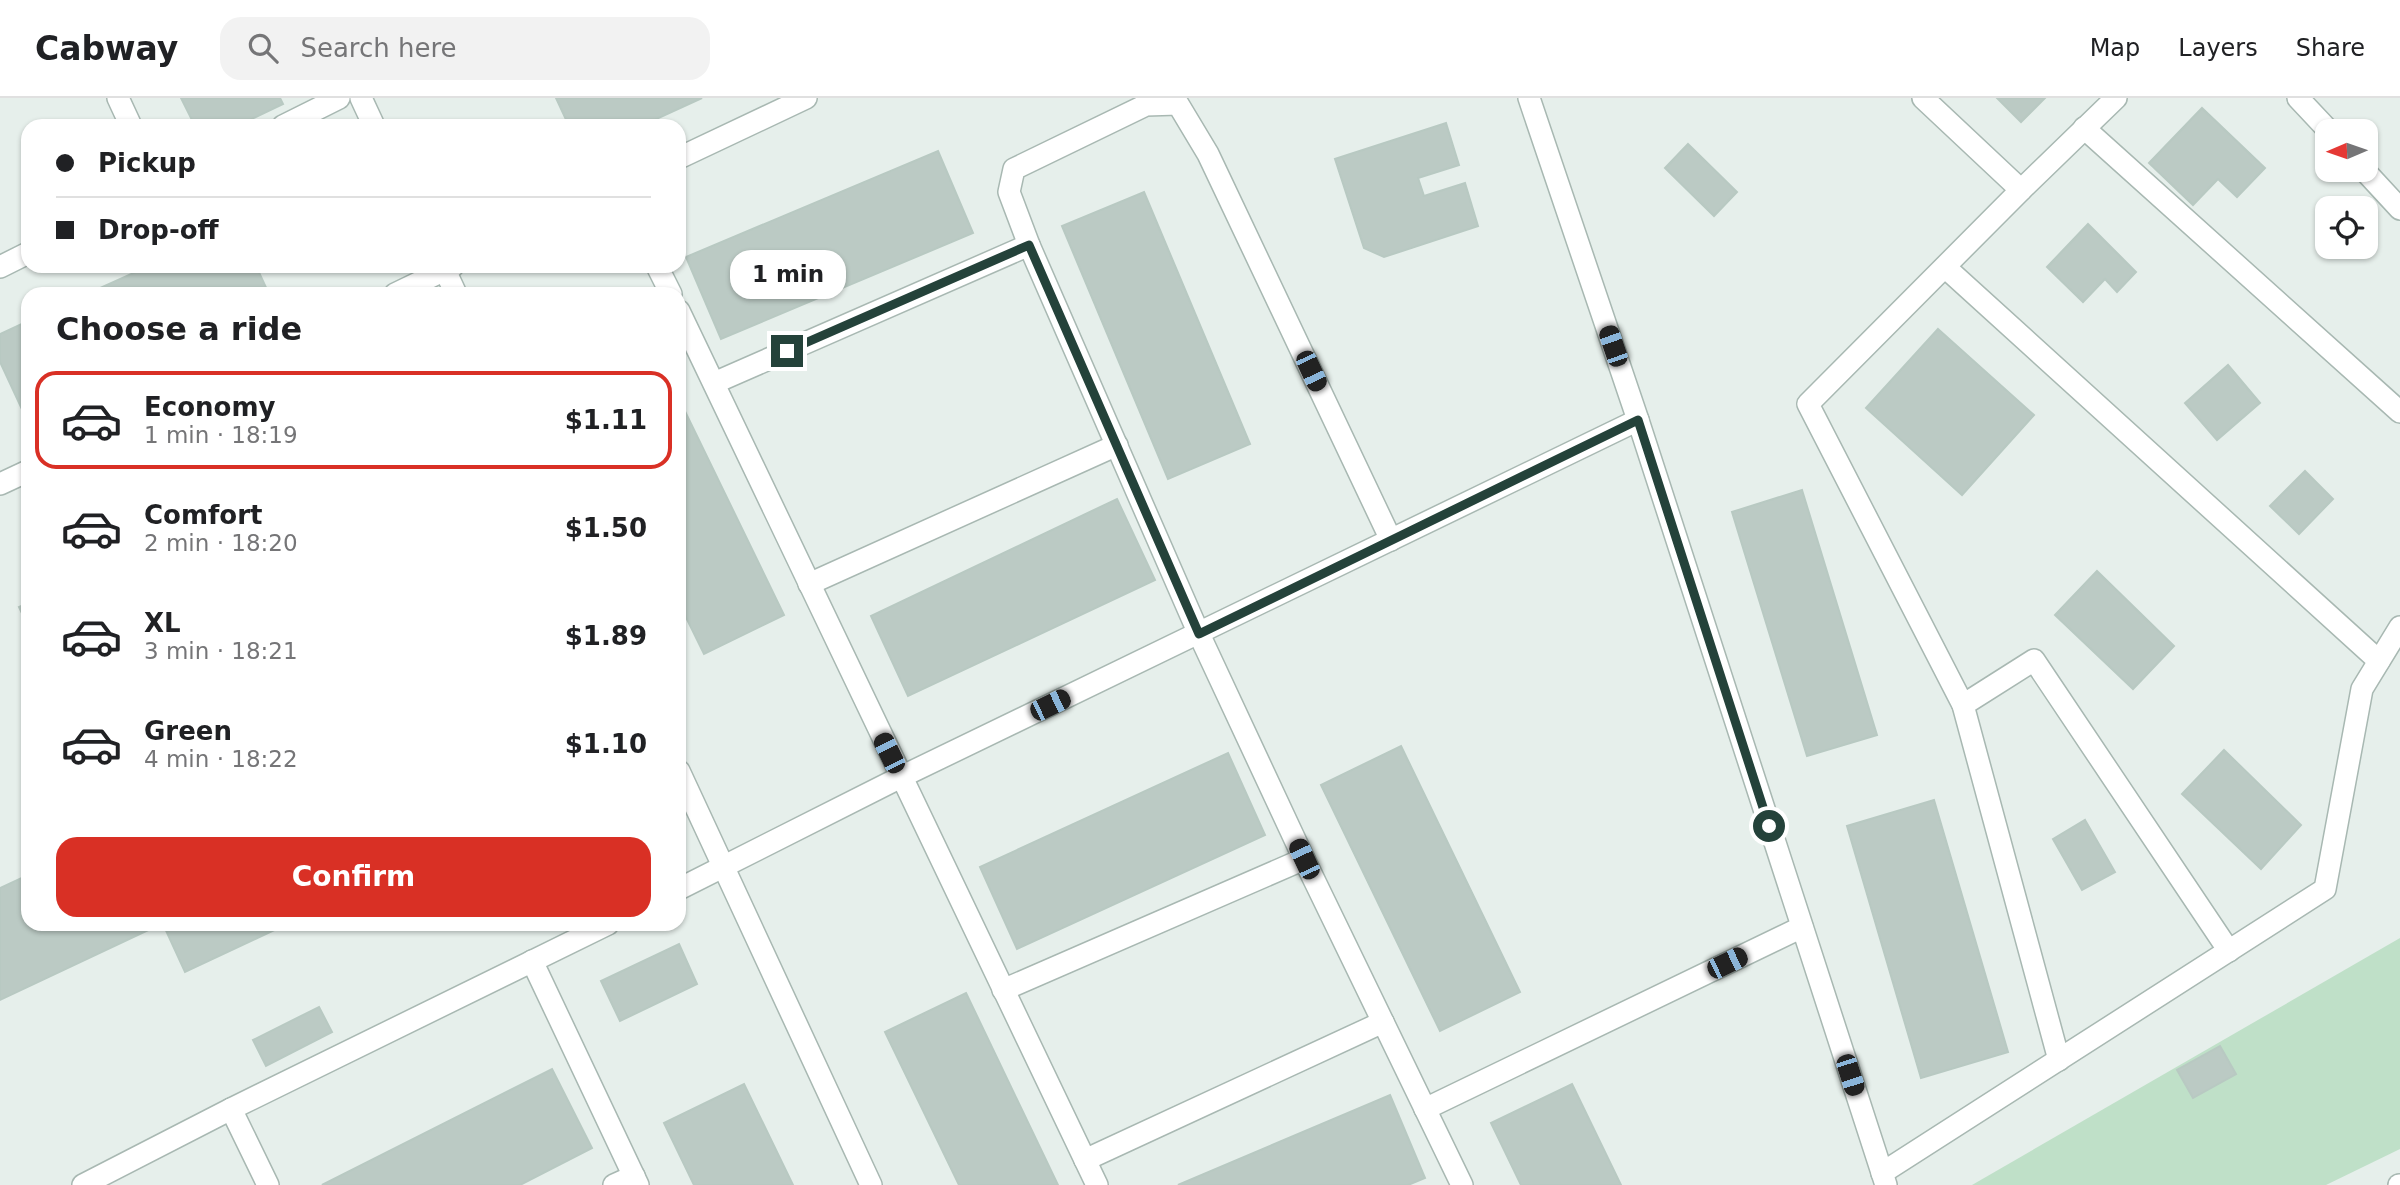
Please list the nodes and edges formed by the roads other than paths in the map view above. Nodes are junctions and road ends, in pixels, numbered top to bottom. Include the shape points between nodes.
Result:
1 (118, 98) edge
2 (339, 98) edge
3 (361, 98) edge
4 (806, 98) edge
5 (1529, 98) edge
6 (1923, 98) edge
7 (2116, 98) edge
8 (2298, 98) edge
9 (128, 119) edge
10 (297, 119) edge
11 (371, 119) edge
12 (2318, 119) edge
13 (2084, 128) junction
14 (686, 155) edge
15 (2375, 182) edge
16 (2021, 190) junction
17 (2400, 209) edge
18 (1029, 245) junction
19 (21, 256) edge
20 (0, 267) edge
21 (1945, 267) junction
22 (435, 273) edge
23 (408, 287) edge
24 (686, 325) edge
25 (714, 383) junction
26 (2400, 412) edge
27 (1638, 420) junction
28 (1117, 445) junction
29 (21, 474) edge
30 (0, 484) edge
31 (1391, 540) junction
32 (809, 584) junction
33 (2400, 627) edge
34 (1199, 634) junction
35 (2379, 661) junction
36 (1964, 705) junction
37 (901, 777) junction
38 (686, 786) edge
39 (1304, 859) junction
40 (724, 867) junction
41 (686, 886) edge
42 (1802, 927) junction
43 (594, 931) edge
44 (2229, 951) junction
45 (532, 961) junction
46 (1003, 990) junction
47 (1383, 1022) junction
48 (2059, 1060) junction
49 (231, 1109) junction
50 (1425, 1109) junction
51 (1085, 1160) junction
52 (1884, 1179) edge
53 (636, 1180) edge
54 (83, 1185) edge
55 (268, 1185) edge
56 (614, 1185) edge
57 (871, 1185) edge
58 (1097, 1185) edge
59 (1462, 1185) edge

1 - 9 street
2 - 10 street
3 - 11 street
4 - 14 street
5 - 27 street
6 - 16 street
7 - 13 street
8 - 12 street
13 - 16 street
13 - 26 street
15 - 17 street
16 - 21 street
18 - 25 street
18 - 28 street
18 - 31 street via 1009,192 1014,169 1146,105 1178,104 1208,154
19 - 20 street
21 - 35 street
21 - 36 street via 1808,404
22 - 23 street
24 - 25 street
25 - 32 street
27 - 31 street
27 - 42 street
28 - 32 street
28 - 34 street
29 - 30 street
31 - 34 street
32 - 37 street
33 - 35 street
34 - 37 street
34 - 39 street
35 - 44 street via 2362,689 2325,889
36 - 44 street via 2034,660
36 - 48 street
37 - 40 street
37 - 46 street
38 - 40 street
39 - 46 street
39 - 47 street
40 - 41 street
40 - 57 street
42 - 50 street
42 - 52 street
43 - 45 street
44 - 48 street
45 - 49 street
45 - 53 street
46 - 51 street
47 - 50 street
47 - 51 street
48 - 52 street
49 - 54 street
49 - 55 street
50 - 59 street
51 - 58 street
53 - 56 street

